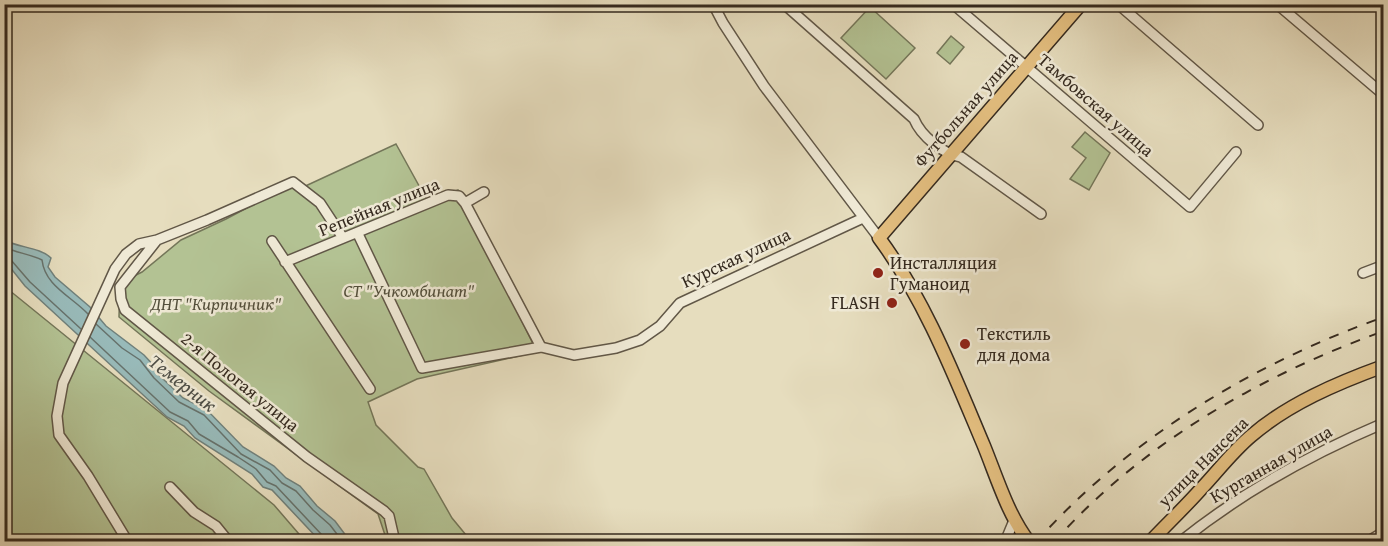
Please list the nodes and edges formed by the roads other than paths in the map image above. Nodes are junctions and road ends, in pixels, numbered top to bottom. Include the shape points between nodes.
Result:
1 (713, 4) edge
2 (784, 4) edge
3 (953, 4) edge
4 (1081, 4) edge
5 (1118, 4) edge
6 (1277, 4) edge
7 (1027, 67) junction
8 (1383, 95) edge
9 (1258, 125) dead end
10 (1236, 152) dead end
11 (950, 155) junction
12 (484, 192) dead end
13 (465, 203) junction
14 (1041, 213) dead end
15 (863, 218) junction
16 (357, 234) junction
17 (344, 238) junction
18 (879, 238) junction
19 (157, 240) junction
20 (272, 241) dead end
21 (285, 262) junction
22 (1383, 265) edge
23 (1363, 273) dead end
24 (541, 347) junction
25 (1383, 366) edge
26 (370, 389) dead end
27 (1383, 423) edge
28 (170, 487) dead end
29 (1015, 518) junction
30 (1383, 532) edge
31 (128, 542) edge
32 (229, 542) edge
33 (395, 542) edge
34 (1005, 542) edge
35 (1029, 542) edge
36 (1150, 542) edge
37 (1180, 542) edge
38 (1367, 542) edge

1 - 15 street via 764,86
2 - 11 street
3 - 7 street, Тамбовская улица
4 - 7 main road, Футбольная улица
5 - 9 street
6 - 8 street
7 - 10 street, Тамбовская улица via 1190,207
7 - 11 main road, Футбольная улица
11 - 14 street via 963,158
11 - 18 main road, Футбольная улица
12 - 13 street
13 - 16 street, Репейная улица via 459,196 448,195
13 - 24 street, Репейная улица
15 - 18 street
15 - 24 street, Курская улица via 680,303 660,326 640,340 574,355
16 - 17 street, Репейная улица
16 - 24 street, Курская улица via 422,368
17 - 19 street, 2-я Пологая улица via 320,203 293,182
17 - 21 street, Репейная улица
18 - 29 main road via 915,294
19 - 31 street via 138,244 115,269 63,383 57,416 59,435
19 - 33 street, 2-я Пологая улица via 120,287 125,310 307,457 384,511 389,516
20 - 21 street
21 - 26 street
22 - 23 street
25 - 36 main road, улица Нансена via 1289,409 1252,435
27 - 37 street, Курганная улица via 1272,479 1208,519
28 - 32 street
29 - 34 street
29 - 35 main road
30 - 38 street

